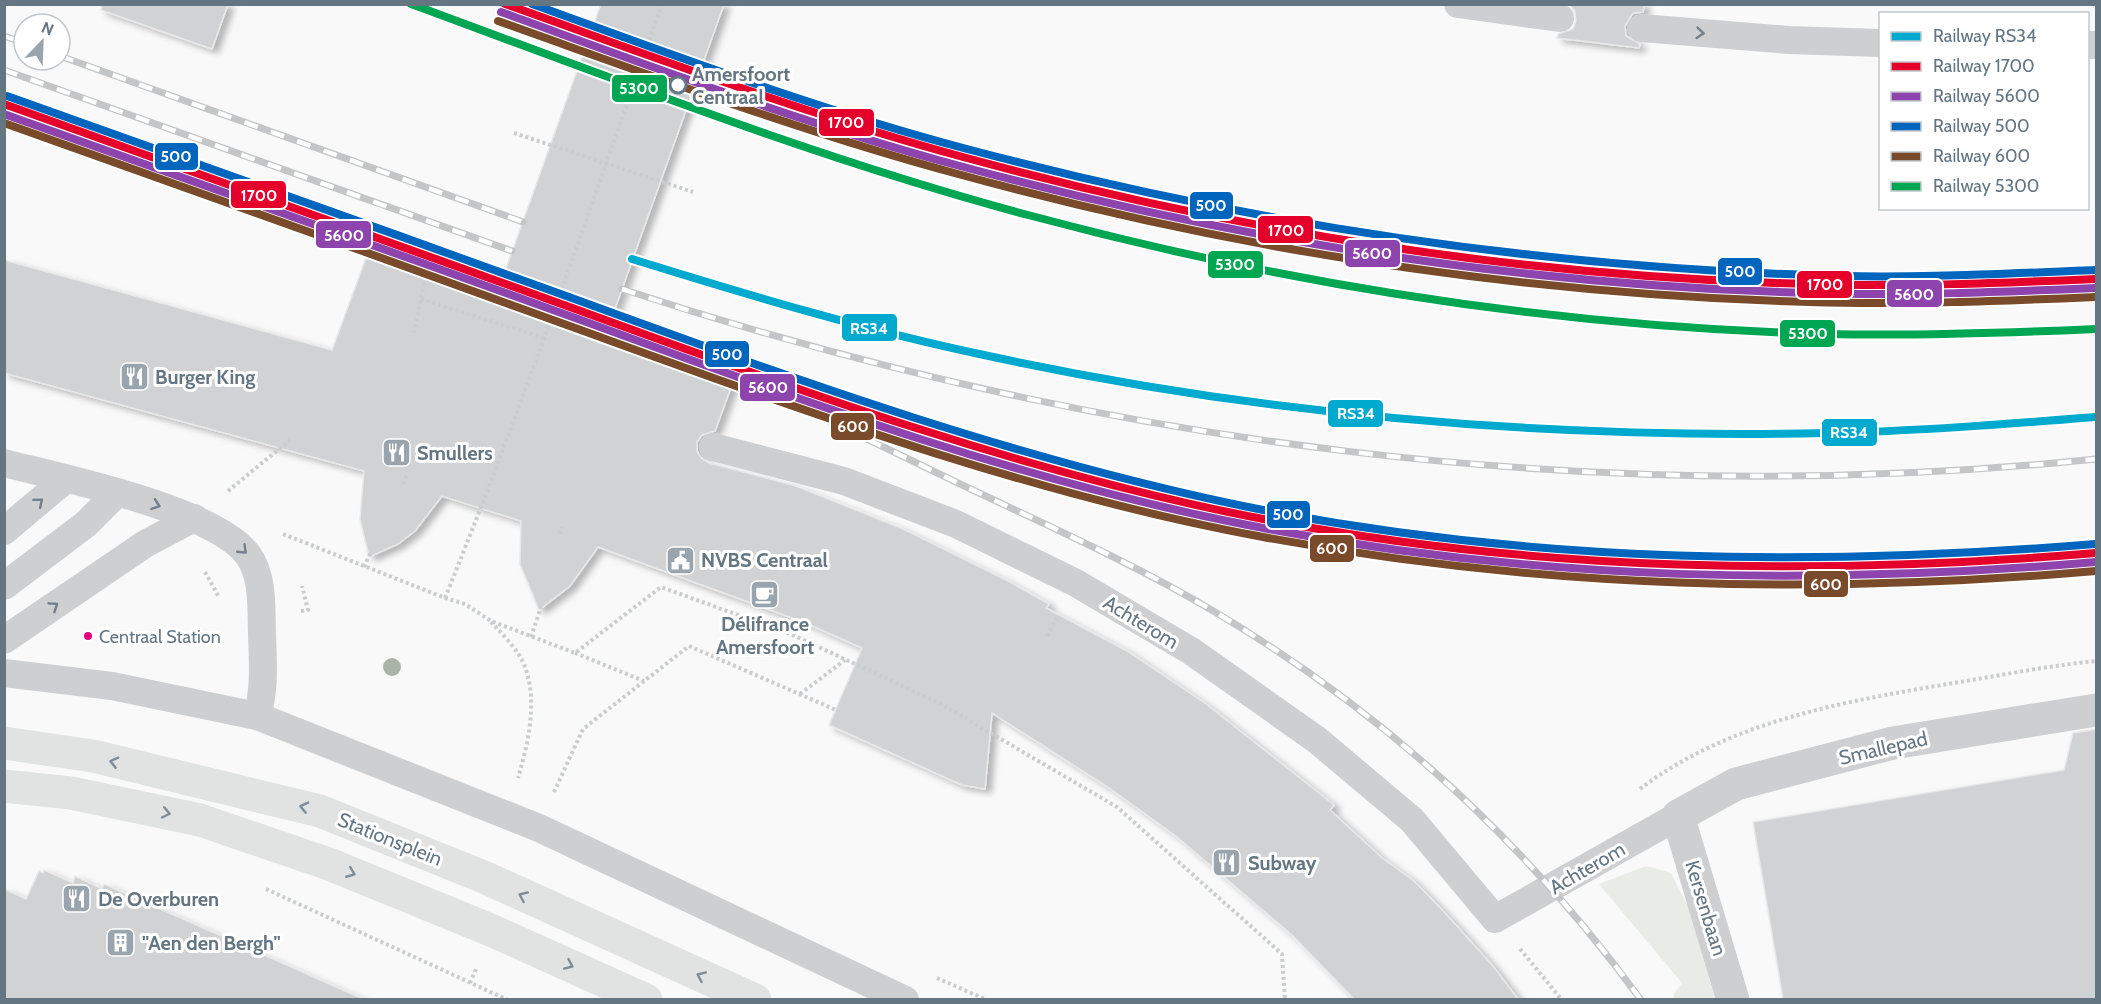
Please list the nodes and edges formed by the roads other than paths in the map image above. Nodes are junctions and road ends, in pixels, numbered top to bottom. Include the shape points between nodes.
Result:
1 (1458, 4) edge
2 (1560, 18) dead end
3 (1641, 28) dead end
4 (1879, 43) edge
5 (713, 447) dead end
6 (8, 467) edge
7 (66, 479) junction
8 (117, 493) junction
9 (194, 518) junction
10 (8, 528) edge
11 (4, 586) edge
12 (5, 640) edge
13 (4, 673) edge
14 (2097, 710) edge
15 (257, 716) junction
16 (4, 743) edge
17 (4, 786) edge
18 (1678, 816) junction
19 (646, 999) edge
20 (755, 999) edge
21 (905, 999) edge
22 (1733, 999) edge

1 - 2 lane
3 -> 4 lane
5 - 18 lane, Achterom via 844,481 956,524 1076,583 1191,651 1317,740 1412,820 1495,919
6 - 7 lane
7 - 8 lane
10 -> 7 lane
8 -> 9 lane
8 - 11 lane via 86,524
12 -> 9 lane via 145,544
9 -> 15 lane via 240,546 250,557 261,590 264,694
13 - 15 lane via 112,686
14 - 18 street, Smallepad via 1893,743 1736,784
15 - 21 lane via 539,828
20 -> 16 main road, Stationsplein via 486,878 320,811 93,756
17 -> 19 main road via 71,793 200,820 330,864
18 - 22 street, Kersenbaan

